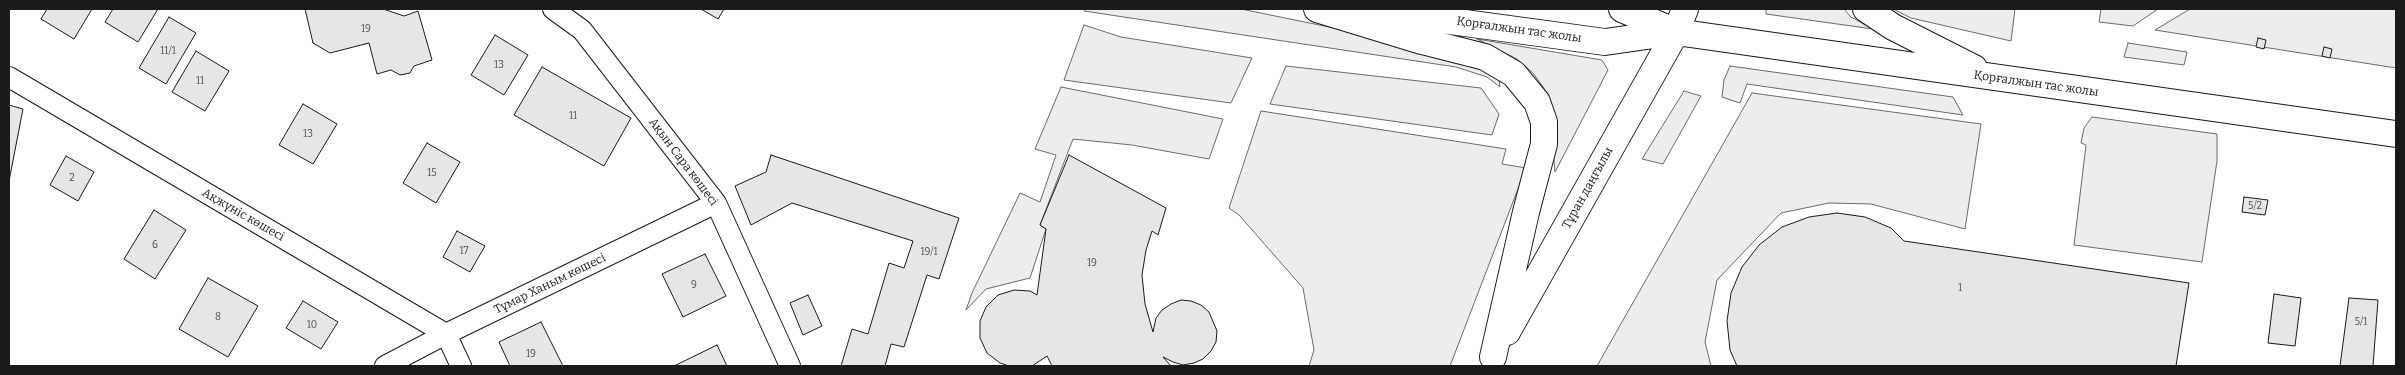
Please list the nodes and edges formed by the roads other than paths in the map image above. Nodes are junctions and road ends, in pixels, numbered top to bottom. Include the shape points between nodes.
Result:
1 (552, 9) edge
2 (1317, 9) edge
3 (1362, 9) edge
4 (1622, 9) edge
5 (1866, 9) edge
6 (1680, 20) edge
7 (9, 78) edge
8 (1994, 78) junction
9 (2396, 134) edge
10 (716, 203) junction
11 (446, 334) junction
12 (1491, 362) edge
13 (385, 366) edge
14 (462, 366) edge
15 (790, 366) edge

1 - 10 street, Ақын Сара көшесі via 582,30
2 - 12 main road via 1485,57 1514,74 1537,102 1544,122 1544,144
3 - 6 main road, Қорғалжын тас жолы via 1605,42
4 - 6 main road, Қорғалжын тас жолы
5 - 8 main road via 1893,27
6 - 8 main road, Қорғалжын тас жолы
6 - 12 main road, Тұран даңғылы
7 - 11 street, Ақжүніс көшесі
8 - 9 main road, Қорғалжын тас жолы
10 - 11 street, Тұмар Ханым көшесі
10 - 15 street, Ақын Сара көшесі
11 - 13 street, Тұмар Ханым көшесі
11 - 14 street

